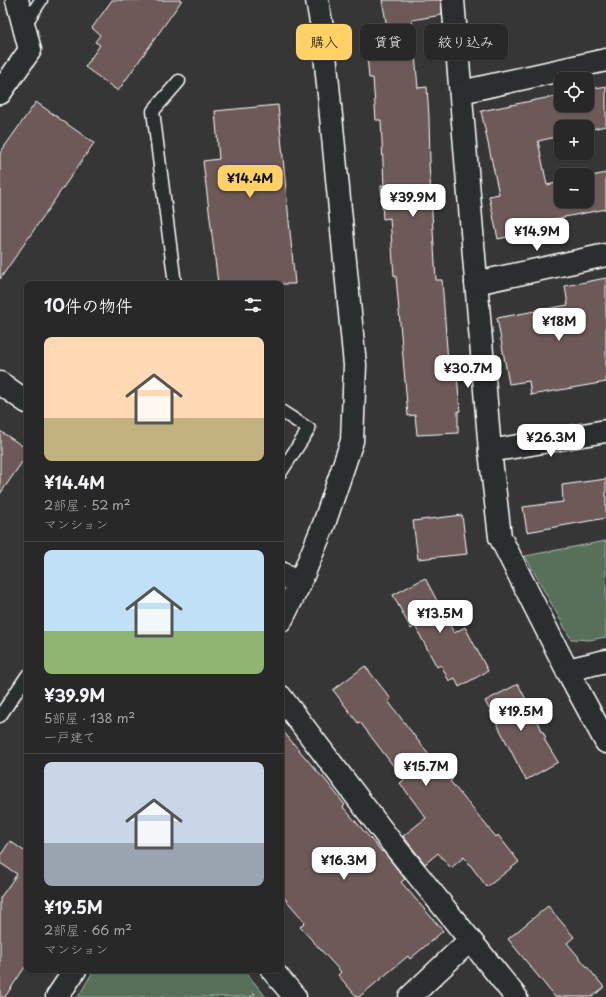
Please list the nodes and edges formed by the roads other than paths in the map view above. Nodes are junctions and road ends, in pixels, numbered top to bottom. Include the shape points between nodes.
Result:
1 (17, 0) edge
2 (41, 0) edge
3 (317, 0) edge
4 (453, 0) edge
5 (24, 26) junction
6 (606, 60) edge
7 (179, 81) dead end
8 (0, 92) edge
9 (461, 92) junction
10 (606, 255) edge
11 (175, 281) edge
12 (476, 283) junction
13 (0, 383) edge
14 (24, 400) edge
15 (284, 413) edge
16 (606, 430) edge
17 (490, 451) junction
18 (284, 467) edge
19 (290, 579) edge
20 (284, 607) edge
21 (606, 661) edge
22 (566, 670) junction
23 (24, 680) edge
24 (284, 701) edge
25 (0, 716) edge
26 (606, 742) edge
27 (470, 940) junction
28 (74, 973) edge
29 (275, 973) edge
30 (57, 997) edge
31 (295, 997) edge
32 (410, 997) edge
33 (516, 997) edge

1 - 5 street
2 - 5 lane
3 - 19 street via 323,33 355,364 352,440 324,524
4 - 9 street
5 - 8 street via 30,50
6 - 9 street
7 - 11 lane via 153,112
9 - 12 street
10 - 12 street
12 - 17 street
13 - 14 street
15 - 18 lane via 308,429
16 - 17 street
17 - 22 street via 500,536
19 - 20 street
21 - 22 street
22 - 26 street
23 - 25 lane
24 - 27 street via 388,838
27 - 32 street
27 - 33 street
28 - 30 street
29 - 31 street

